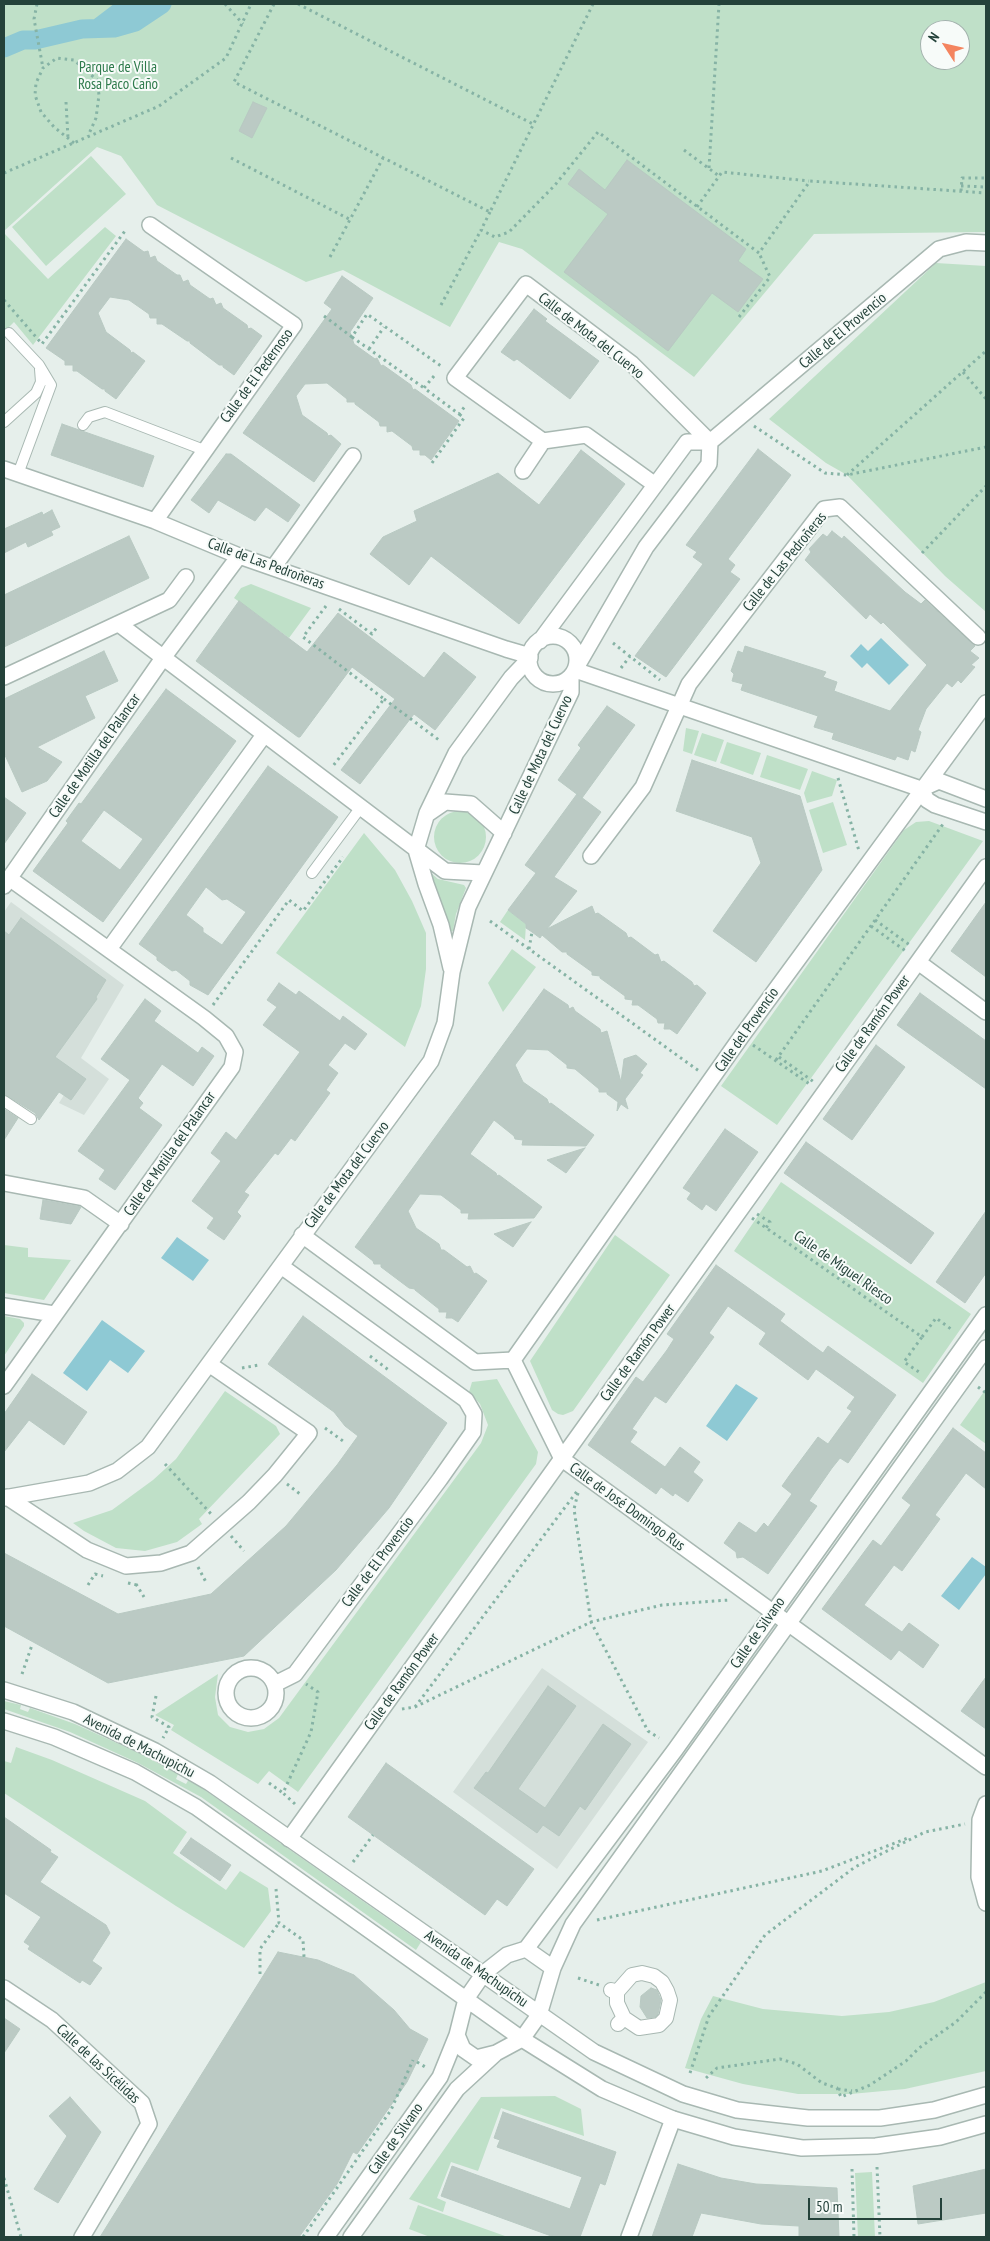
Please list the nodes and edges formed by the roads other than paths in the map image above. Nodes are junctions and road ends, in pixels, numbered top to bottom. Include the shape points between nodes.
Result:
1 (150, 225) dead end
2 (986, 243) edge
3 (9, 332) dead end
4 (39, 366) junction
5 (4, 422) edge
6 (83, 425) dead end
7 (543, 441) junction
8 (710, 442) junction
9 (204, 450) junction
10 (353, 456) dead end
11 (11, 471) edge
12 (523, 471) dead end
13 (654, 484) junction
14 (155, 521) junction
15 (239, 556) junction
16 (273, 568) junction
17 (186, 577) dead end
18 (119, 624) junction
19 (978, 637) dead end
20 (540, 641) junction
21 (530, 657) junction
22 (163, 658) junction
23 (574, 671) junction
24 (4, 677) edge
25 (986, 703) edge
26 (679, 706) junction
27 (264, 734) junction
28 (921, 789) junction
29 (986, 799) edge
30 (361, 807) junction
31 (427, 813) junction
32 (986, 822) edge
33 (504, 833) junction
34 (416, 850) junction
35 (591, 856) dead end
36 (986, 867) edge
37 (312, 873) dead end
38 (483, 873) junction
39 (6, 882) edge
40 (109, 950) junction
41 (912, 957) junction
42 (452, 972) junction
43 (986, 1012) edge
44 (4, 1101) edge
45 (31, 1119) dead end
46 (4, 1182) edge
47 (121, 1224) junction
48 (302, 1235) junction
49 (281, 1266) junction
50 (4, 1306) edge
51 (54, 1314) junction
52 (986, 1315) edge
53 (986, 1348) edge
54 (512, 1360) junction
55 (209, 1364) junction
56 (4, 1386) edge
57 (562, 1459) junction
58 (5, 1496) edge
59 (772, 1613) junction
60 (788, 1625) junction
61 (275, 1684) dead end
62 (4, 1690) edge
63 (4, 1721) edge
64 (986, 1766) edge
65 (986, 1804) edge
66 (289, 1840) junction
67 (986, 1903) edge
68 (526, 1950) junction
69 (552, 1968) junction
70 (484, 1973) junction
71 (4, 1988) edge
72 (614, 1991) joint
73 (466, 1999) junction
74 (540, 2015) junction
75 (458, 2035) junction
76 (522, 2039) junction
77 (496, 2054) junction
78 (986, 2095) edge
79 (673, 2119) junction
80 (986, 2124) edge
81 (82, 2237) edge
82 (326, 2237) edge
83 (351, 2237) edge
84 (629, 2237) edge

1 - 9 street, Calle de El Pedernoso via 294,324
2 - 8 street, Calle de El Provencio via 966,242 939,249
3 - 4 lane
4 - 5 lane via 41,382 36,393
4 - 11 lane via 51,385
6 - 9 lane via 89,417 105,412
7 - 8 street, Calle de Mota del Cuervo via 455,378 526,284 632,364
7 - 12 street
7 - 13 street via 586,435
8 - 13 street via 687,442
8 - 23 street, Calle de Mota del Cuervo via 709,464 646,547
9 - 14 street, Calle de El Pedernoso
10 - 16 street
11 - 14 street, Calle de Las Pedroñeras
13 - 20 street
14 - 15 street, Calle de Las Pedroñeras
15 - 16 street, Calle de Las Pedroñeras
15 - 22 street, Calle de Motilla del Palancar
16 - 21 street, Calle de Las Pedroñeras
17 - 18 street via 169,600
18 - 22 street
18 - 24 street
19 - 26 street, Calle de Las Pedroñeras via 840,507 824,509 689,684
20 - 21 street
20 - 23 street via 554,636 568,641 576,653
21 - 23 street via 536,676 547,683 560,683
21 - 31 street via 456,753
22 - 27 street
22 - 39 street, Calle de Motilla del Palancar
23 - 26 street
23 - 33 street, Calle de Mota del Cuervo via 571,692
25 - 28 street, Calle del Provencio via 937,772
26 - 28 street
26 - 35 street, Calle de Las Pedroñeras via 643,787
27 - 30 street
27 - 40 street
28 - 29 street via 939,781
28 - 32 street via 927,800 935,805
28 - 54 street, Calle del Provencio
30 - 34 street
30 - 37 lane
31 - 33 street, Calle de Mota del Cuervo via 445,802 471,804
31 - 34 street
33 - 38 street, Calle de Mota del Cuervo
34 - 38 street via 445,871
34 - 42 street, Calle de Mota del Cuervo via 441,925
36 - 41 street, Calle de Ramón Power
38 - 42 street, Calle de Mota del Cuervo via 468,907
39 - 40 street, Calle de Motilla del Palancar
40 - 47 street, Calle de Motilla del Palancar via 204,1018 226,1036 235,1052 232,1067
41 - 43 street
41 - 57 street, Calle de Ramón Power
42 - 48 street, Calle de Mota del Cuervo via 445,1023 431,1061
44 - 45 lane
46 - 47 street via 84,1198
47 - 51 street, Calle de Motilla del Palancar
48 - 49 street, Calle de Mota del Cuervo
48 - 54 street via 475,1362
49 - 55 street, Calle de Mota del Cuervo
49 - 61 street, Calle de El Provencio via 466,1400 474,1414 473,1432 294,1674
50 - 51 street
51 - 56 street, Calle de Motilla del Palancar
52 - 59 street, Calle de Silvano
53 - 60 street, Calle de Silvano
54 - 57 street, Calle de José Domingo Rus
55 - 58 street, Calle de Mota del Cuervo via 155,1439 123,1466 90,1483
55 - 58 street, Calle de Mota del Cuervo via 309,1433 256,1496 191,1553 161,1563 126,1566 87,1550
57 - 59 street, Calle de José Domingo Rus
57 - 66 street, Calle de Ramón Power
59 - 60 street, Calle de José Domingo Rus
59 - 68 street, Calle de Silvano
60 - 64 street, Calle de José Domingo Rus
60 - 69 street, Calle de Silvano via 573,1924
62 - 66 street, Avenida de Machupichu via 72,1712 156,1752 210,1783
63 - 73 street, Avenida de Machupichu via 54,1737 135,1772 196,1807
65 - 67 street via 980,1820 979,1877
66 - 70 street, Avenida de Machupichu
68 - 69 street
68 - 70 street via 507,1955
69 - 74 street, Calle de Silvano
70 - 73 street
70 - 74 street, Avenida de Machupichu
71 - 81 street, Calle de las Sicélidas via 52,2020 142,2103 149,2124
72 - 72 street via 621,2021 639,2028 659,2025 666,2018 670,2000 668,1991 654,1976 632,1975
73 - 75 street, Calle de Silvano
73 - 76 street, Avenida de Machupichu
74 - 76 street
74 - 78 street, Avenida de Machupichu via 594,2052 625,2068 683,2094 737,2110 808,2118 880,2118 934,2110
75 - 77 street via 463,2049 476,2058
75 - 82 street, Calle de Silvano via 440,2077
76 - 77 street
76 - 79 street, Avenida de Machupichu via 602,2089
77 - 83 street, Calle de Silvano via 457,2089
79 - 80 street, Avenida de Machupichu via 734,2137 802,2148 876,2146 940,2137
79 - 84 street

